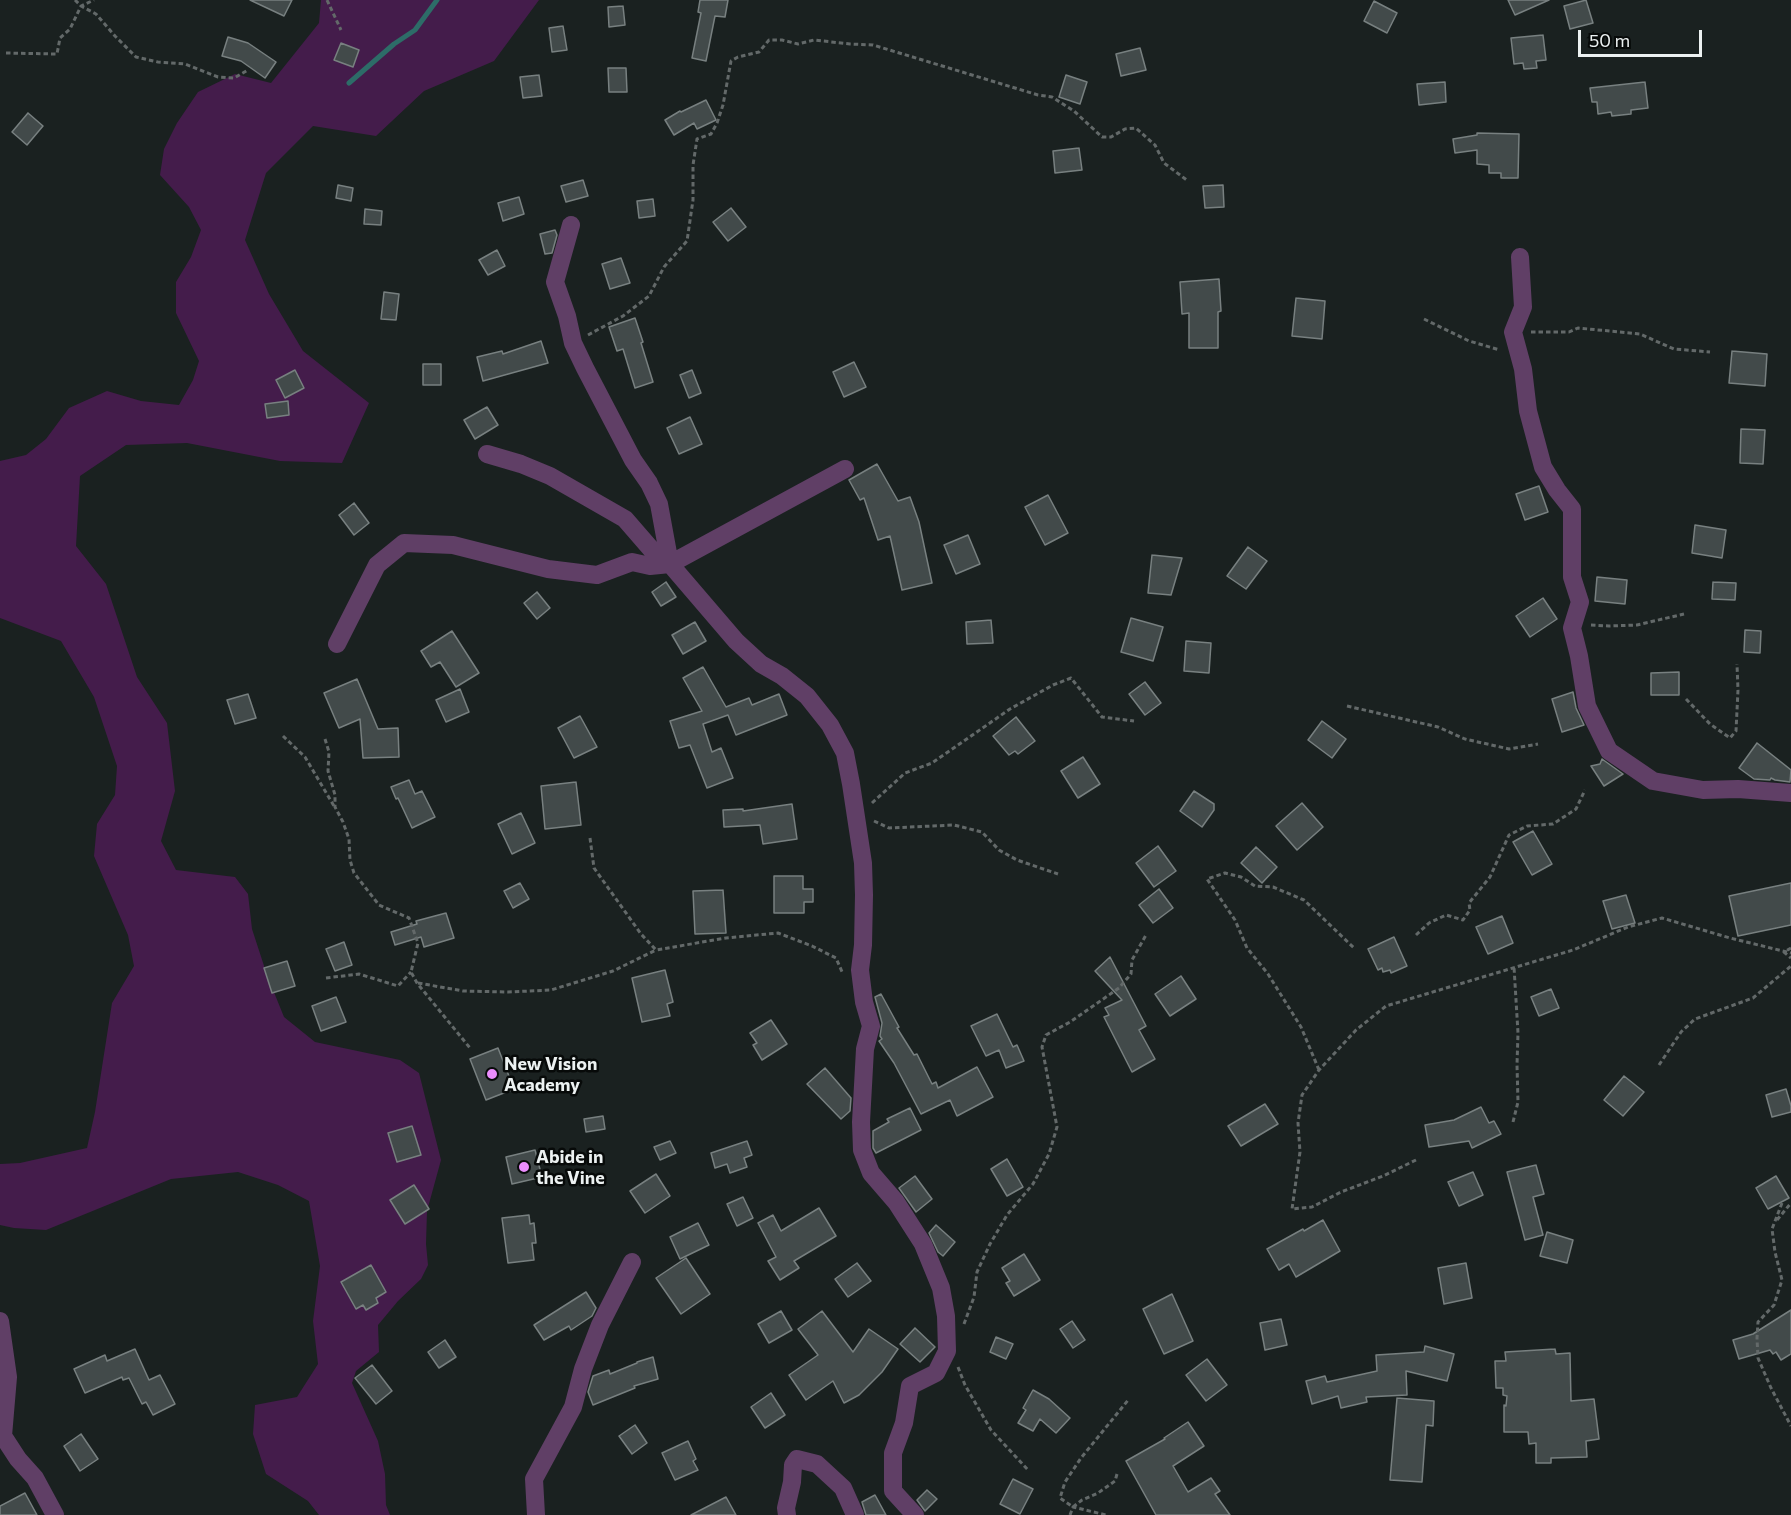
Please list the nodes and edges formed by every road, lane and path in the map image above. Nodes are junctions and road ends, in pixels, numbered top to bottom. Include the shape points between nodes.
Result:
1 (75, 0) edge
2 (94, 0) edge
3 (327, 0) edge
4 (81, 6) junction
5 (341, 30) dead end
6 (6, 53) dead end
7 (248, 70) dead end
8 (1188, 181) dead end
9 (571, 225) dead end
10 (1520, 257) dead end
11 (1424, 319) dead end
12 (1513, 332) junction
13 (573, 343) junction
14 (1710, 352) dead end
15 (1523, 369) junction
16 (487, 454) dead end
17 (845, 469) dead end
18 (667, 564) junction
19 (1684, 614) dead end
20 (1572, 628) junction
21 (337, 644) dead end
22 (1737, 664) dead end
23 (1686, 699) dead end
24 (1347, 706) dead end
25 (1134, 721) dead end
26 (282, 736) dead end
27 (325, 739) dead end
28 (1538, 744) dead end
29 (1585, 790) dead end
30 (1791, 793) edge
31 (335, 807) junction
32 (857, 810) junction
33 (590, 838) dead end
34 (1058, 874) dead end
35 (1146, 934) dead end
36 (1416, 935) dead end
37 (1354, 948) dead end
38 (1791, 948) edge
39 (656, 950) junction
40 (1784, 952) junction
41 (1791, 953) edge
42 (1791, 958) edge
43 (1791, 966) edge
44 (1514, 967) junction
45 (411, 972) junction
46 (326, 978) dead end
47 (861, 980) junction
48 (417, 982) junction
49 (470, 1048) dead end
50 (1659, 1065) dead end
51 (1318, 1070) junction
52 (1513, 1122) dead end
53 (1416, 1160) dead end
54 (1782, 1203) dead end
55 (1791, 1203) edge
56 (1773, 1226) dead end
57 (632, 1262) dead end
58 (0, 1321) edge
59 (963, 1329) dead end
60 (955, 1359) dead end
61 (1129, 1399) dead end
62 (1791, 1426) edge
63 (1028, 1470) dead end
64 (1117, 1474) dead end
65 (1073, 1507) junction
66 (55, 1515) edge
67 (536, 1515) edge
68 (787, 1515) edge
69 (855, 1515) edge
70 (915, 1515) edge
71 (1070, 1515) edge
72 (1106, 1515) edge

1 - 4 path
2 - 4 path
3 - 5 path
4 - 6 path via 70,29 60,38 57,54
4 - 7 path via 96,14 136,57 185,64 218,77 234,78
8 - 13 path via 1164,163 1155,145 1136,128 1102,137 1052,96 873,45 769,40 759,52 731,61 717,123 711,134 697,139 687,242 664,267 649,296 623,316
9 - 13 street via 555,282
10 - 12 street via 1523,307
11 - 15 path via 1469,341 1508,352
12 - 14 path via 1569,332 1578,328 1640,334 1674,350
12 - 15 street
13 - 18 street via 659,504
15 - 20 street via 1528,411 1543,467 1572,509 1572,577 1580,602
16 - 18 street via 550,476 625,519
17 - 18 street
18 - 21 street via 650,567 632,562 597,575 548,569 453,545 404,543 376,565
18 - 32 street via 736,640 761,664 807,696 831,725 845,753
19 - 20 path via 1637,625 1584,624
20 - 30 street via 1587,706 1609,750 1653,781 1703,790
22 - 23 path via 1736,731 1730,738
24 - 28 path via 1438,727 1465,739 1509,749
25 - 32 path via 1102,717 1071,678 1010,709 932,763 905,772
26 - 31 path via 305,757
27 - 31 path via 330,752 328,771
29 - 36 path via 1576,809 1553,824 1527,826 1509,835 1490,877 1469,903 1470,910 1463,920 1446,915
31 - 45 path via 349,839 354,873 379,905 410,918 418,943
32 - 34 path via 889,828 954,825 982,832 999,850 1017,860
32 - 47 street via 864,895
33 - 39 path via 594,868
35 - 59 path via 1132,960 1131,974 1119,988 1046,1035 1042,1047 1057,1127 1049,1154 1033,1184 1007,1215 990,1244 977,1272 974,1297
37 - 51 path via 1304,900 1225,873 1207,879 1235,920 1247,948 1301,1027
38 - 40 path
39 - 47 path via 778,933 836,958 843,976
39 - 48 path via 613,970 551,990 463,991
40 - 41 path
40 - 42 path
40 - 44 path via 1662,918
43 - 50 path via 1753,998 1695,1019 1681,1032
44 - 51 path via 1386,1006 1356,1030
44 - 52 path via 1518,1102
45 - 46 path via 398,986 359,974
45 - 48 path
47 - 70 street via 871,1026 865,1049 862,1150 871,1173 896,1202 923,1244 941,1288 946,1316 947,1351 936,1373 909,1386 904,1423 893,1453 893,1491
48 - 49 path
51 - 53 path via 1302,1095 1292,1209 1312,1208
54 - 62 path via 1772,1229 1782,1280 1774,1305 1758,1322 1757,1338 1758,1358
55 - 56 path
57 - 67 street via 600,1325 573,1407 534,1479
58 - 66 street via 8,1377 3,1436 35,1478
60 - 63 path via 991,1430
61 - 65 path via 1065,1482 1060,1498
64 - 65 path via 1115,1481
65 - 71 path
65 - 72 path
68 - 69 street via 797,1459 817,1464 843,1488

